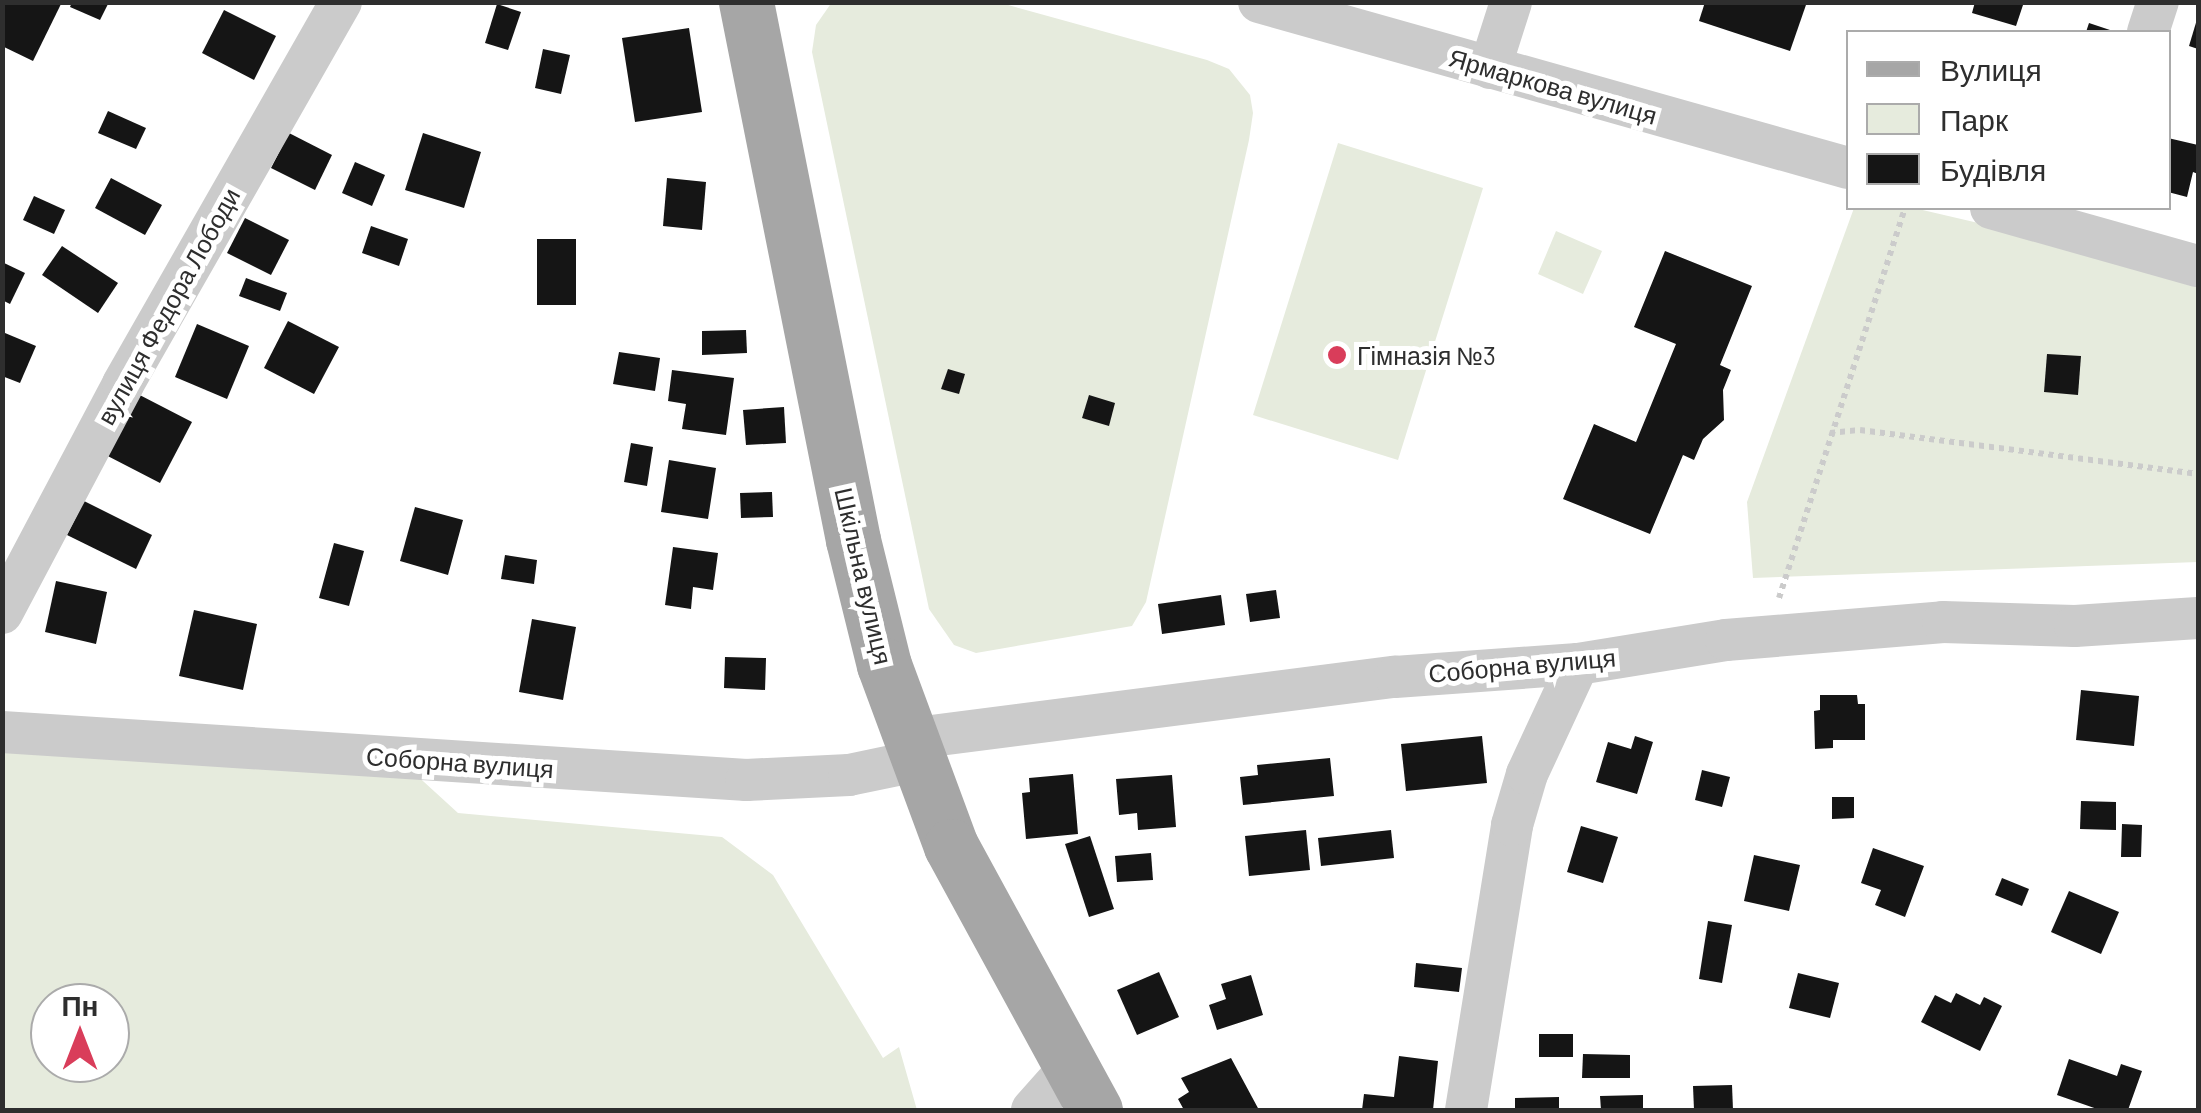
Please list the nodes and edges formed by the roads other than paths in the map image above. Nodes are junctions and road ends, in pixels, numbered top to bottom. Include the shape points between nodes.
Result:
1 (341, 2) edge
2 (746, 2) edge
3 (1259, 2) edge
4 (1511, 2) edge
5 (2158, 2) edge
6 (2149, 30) edge
7 (1490, 68) junction
8 (1846, 167) edge
9 (2007, 210) edge
10 (2088, 220) edge
11 (2198, 266) edge
12 (2, 613) edge
13 (2198, 618) edge
14 (1578, 664) junction
15 (2, 732) edge
16 (912, 750) junction
17 (1082, 1089) edge
18 (1032, 1110) edge
19 (1466, 1110) edge

1 - 12 street, вулиця Федора Лободи via 130,371
2 - 16 main road, Шкільна вулиця via 853,540
3 - 7 street, Ярмаркова вулиця
4 - 7 street
5 - 6 street
7 - 8 street, Ярмаркова вулиця
9 - 10 street
10 - 11 street
13 - 14 street, Соборна вулиця via 2075,626 1943,622 1666,648
14 - 16 street, Соборна вулиця via 1396,676
14 - 19 street via 1527,774 1512,825
15 - 16 street, Соборна вулиця via 746,780 849,776
16 - 17 main road, Шкільна вулиця via 989,924
17 - 18 street

